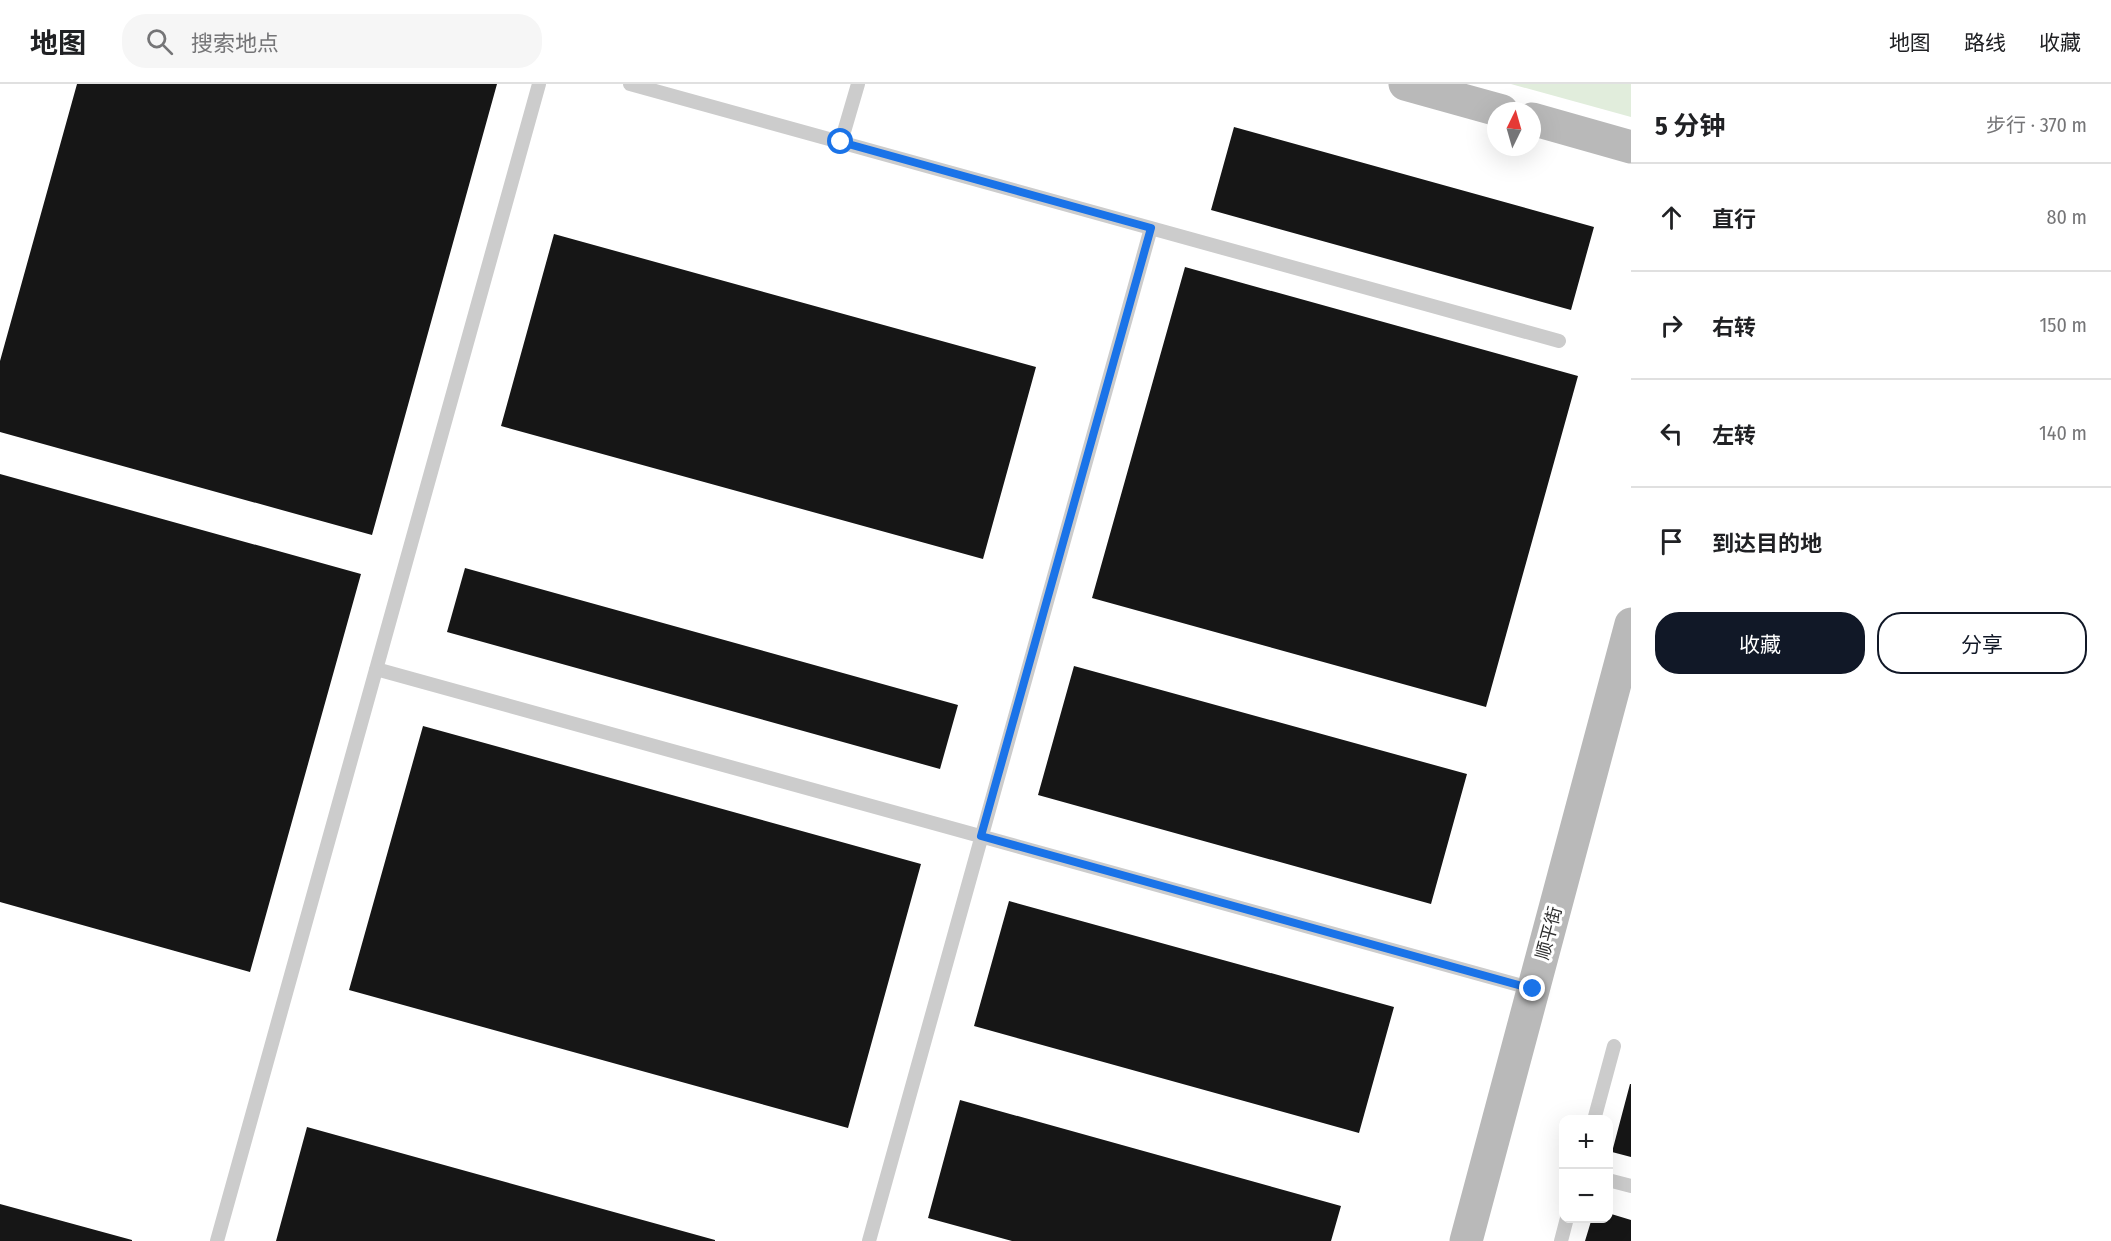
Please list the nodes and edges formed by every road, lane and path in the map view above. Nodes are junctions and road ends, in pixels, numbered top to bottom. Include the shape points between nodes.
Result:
1 (539, 84) edge
2 (630, 84) edge
3 (858, 84) edge
4 (1405, 84) edge
5 (1487, 107) edge
6 (1541, 122) edge
7 (841, 142) junction
8 (1631, 147) edge
9 (1151, 228) junction
10 (1559, 341) dead end
11 (1631, 624) edge
12 (376, 669) junction
13 (981, 836) junction
14 (1533, 989) junction
15 (1614, 1046) dead end
16 (1595, 1115) edge
17 (1613, 1181) edge
18 (1631, 1186) edge
19 (1566, 1223) edge
20 (217, 1241) edge
21 (869, 1241) edge
22 (1466, 1241) edge
23 (1561, 1241) edge

1 - 12 lane
2 - 7 lane
3 - 7 lane
4 - 5 street
6 - 8 street
7 - 9 lane
9 - 10 lane
9 - 13 lane
11 - 14 street, 顺平街
12 - 13 lane
12 - 20 lane
13 - 14 lane
13 - 21 lane
14 - 22 street, 顺平街
15 - 16 lane
17 - 18 lane
19 - 23 lane

